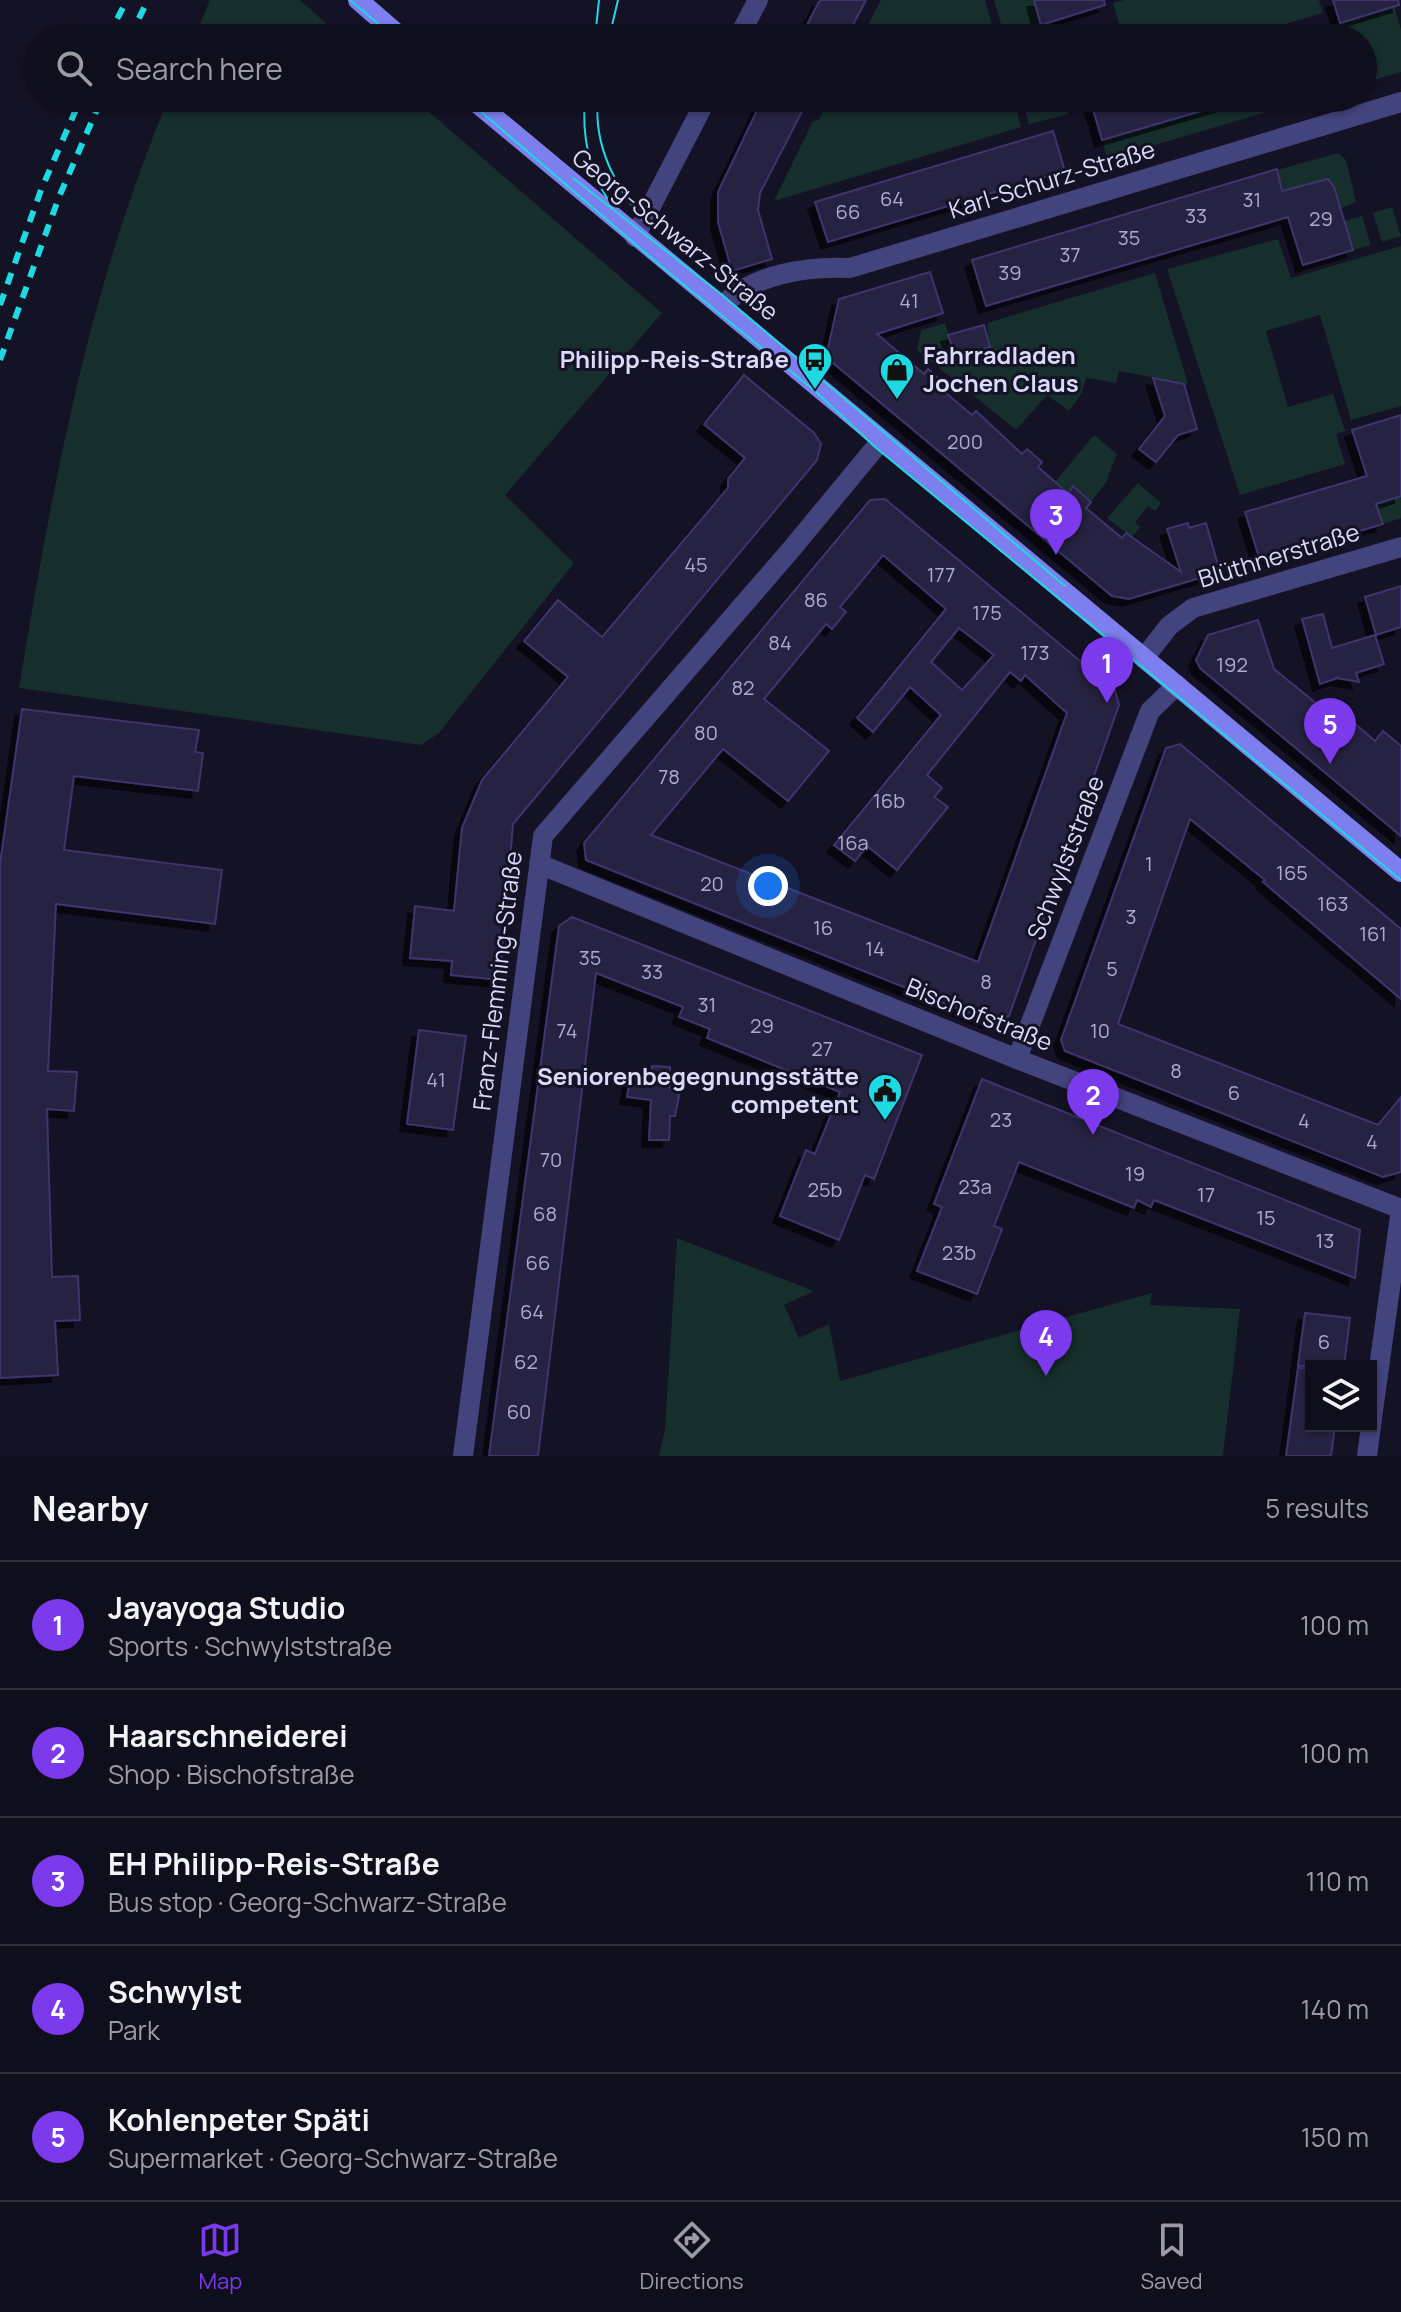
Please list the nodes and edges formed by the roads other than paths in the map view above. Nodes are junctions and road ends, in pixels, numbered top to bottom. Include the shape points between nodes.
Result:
1 (358, 0) edge
2 (758, 0) edge
3 (386, 24) edge
4 (745, 24) edge
5 (1401, 102) edge
6 (1377, 109) edge
7 (488, 112) edge
8 (700, 112) edge
9 (1368, 112) edge
10 (635, 237) junction
11 (722, 306) junction
12 (880, 442) junction
13 (1401, 547) edge
14 (1144, 658) junction
15 (1177, 685) junction
16 (539, 864) junction
17 (1401, 872) edge
18 (1017, 1059) junction
19 (1401, 1209) edge
20 (1377, 1383) edge
21 (1370, 1432) edge
22 (463, 1456) edge
23 (1367, 1456) edge

1 - 3 street
2 - 4 street
5 - 6 street, Karl-Schurz-Straße
7 - 10 street, Georg-Schwarz-Straße
8 - 10 street
9 - 11 street, Karl-Schurz-Straße via 850,268 768,277 737,291
10 - 11 street, Georg-Schwarz-Straße
11 - 12 street, Georg-Schwarz-Straße
12 - 14 street, Georg-Schwarz-Straße
12 - 16 street, Franz-Flemming-Straße via 543,836
13 - 14 street, Blüthnerstraße via 1193,608 1169,626
14 - 15 street, Georg-Schwarz-Straße
15 - 17 street, Georg-Schwarz-Straße
15 - 18 street, Schwylststraße via 1150,711
16 - 18 street, Bischofstraße
16 - 22 street, Franz-Flemming-Straße
18 - 19 street, Bischofstraße
19 - 20 street
21 - 23 street

